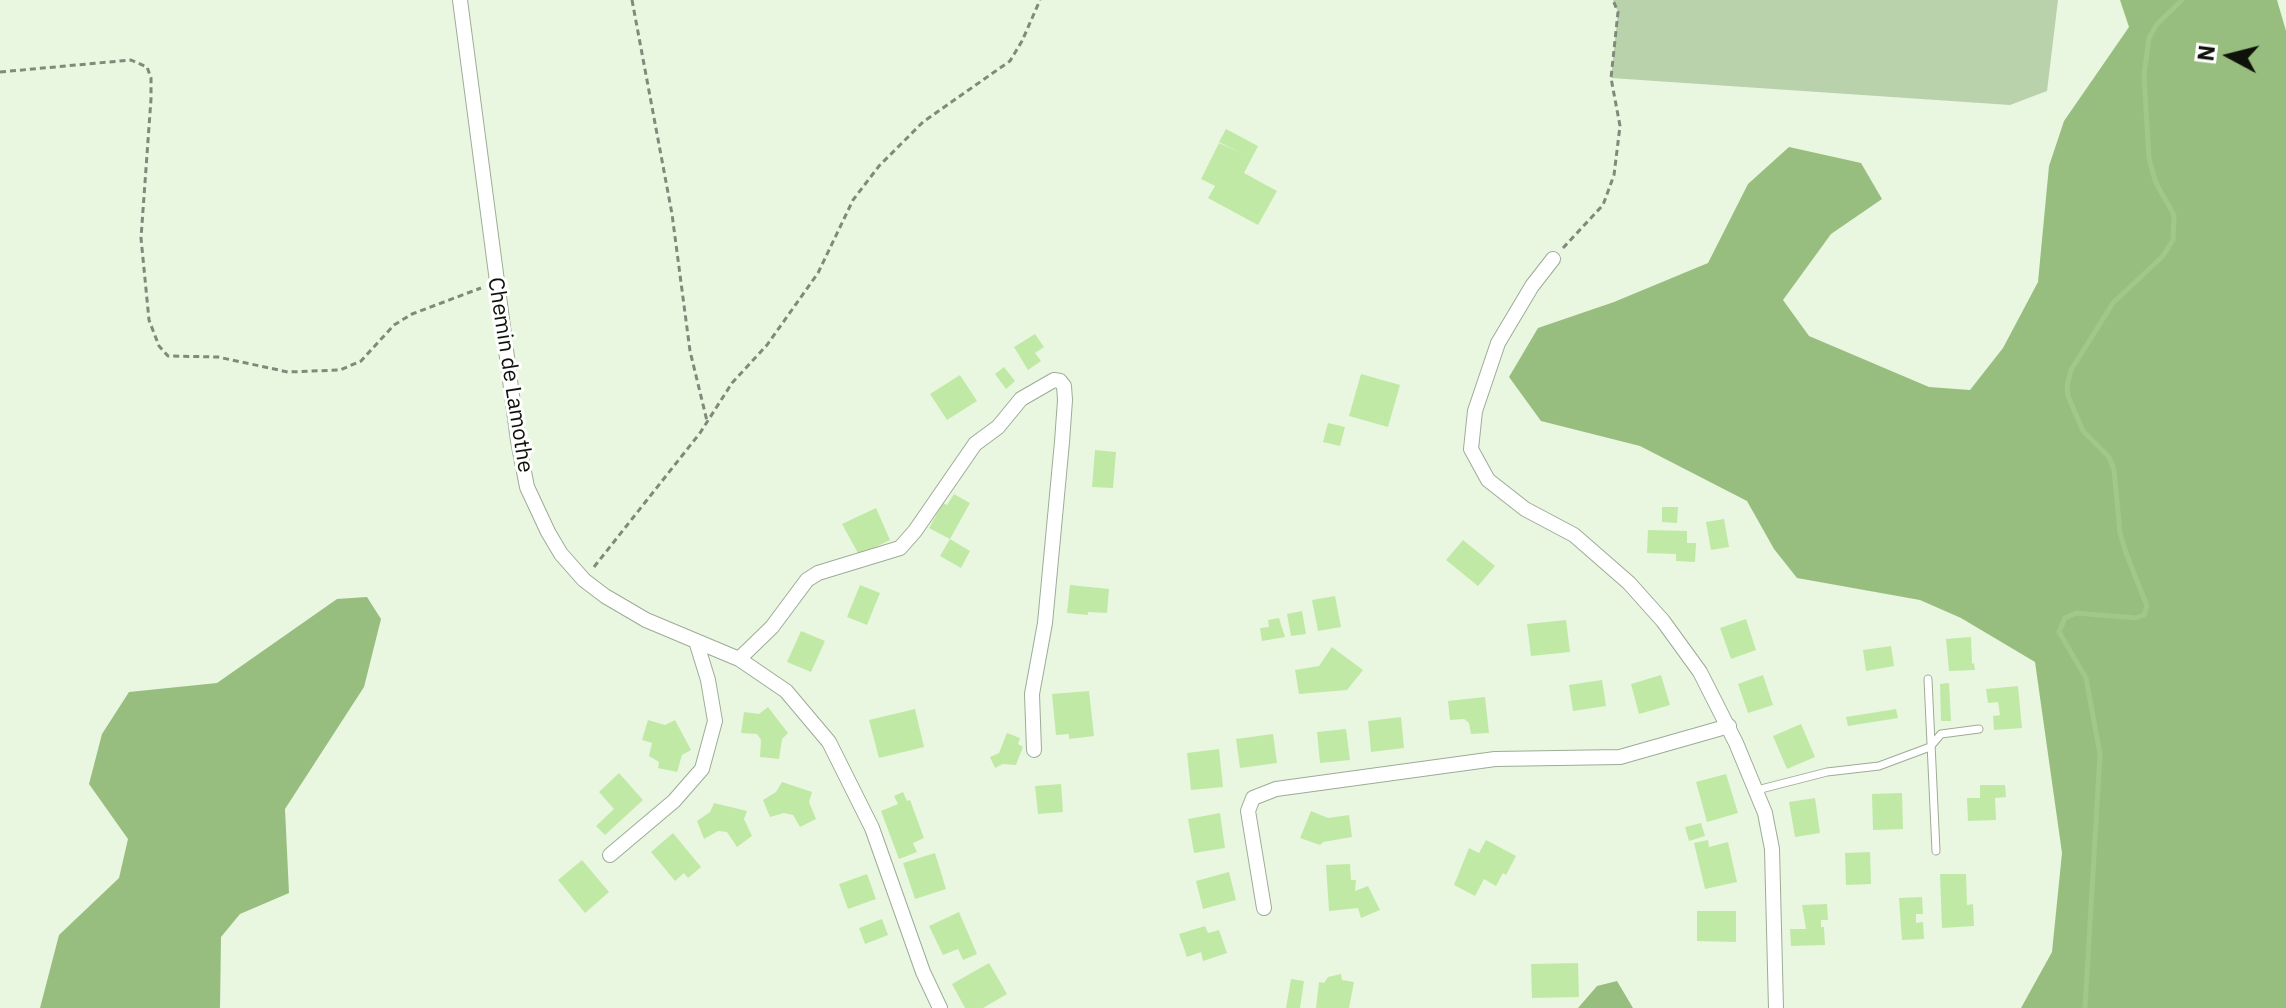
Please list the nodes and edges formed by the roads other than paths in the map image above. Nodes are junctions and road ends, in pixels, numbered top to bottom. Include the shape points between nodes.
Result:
1 (460, 0) edge
2 (1553, 259) road end
3 (696, 641) junction
4 (739, 659) junction
5 (1928, 679) dead end
6 (1729, 726) junction
7 (1979, 729) dead end
8 (1930, 747) junction
9 (1034, 750) dead end
10 (1757, 790) junction
11 (1936, 851) dead end
12 (610, 855) dead end
13 (1264, 908) dead end
14 (940, 1008) edge
15 (1776, 1008) edge

1 - 3 street, Chemin de Lamothe via 527,487 561,554 584,580 646,620
2 - 6 street via 1498,343 1475,411 1471,449 1488,480 1525,509 1574,535 1638,592 1700,672
3 - 4 street, Chemin de Lamothe
3 - 12 street via 715,721 702,769 674,801
4 - 9 street via 772,627 807,580 900,548 975,444 1021,399 1060,381 1065,400 1046,608 1032,694
4 - 14 street, Chemin de Lamothe via 786,691 829,742 872,828
5 - 8 lane
6 - 10 street
6 - 13 street via 1620,757 1495,759 1276,789 1253,798 1248,811
7 - 8 lane via 1941,734
8 - 10 lane via 1879,766 1827,772
8 - 11 lane
10 - 15 street via 1772,849

